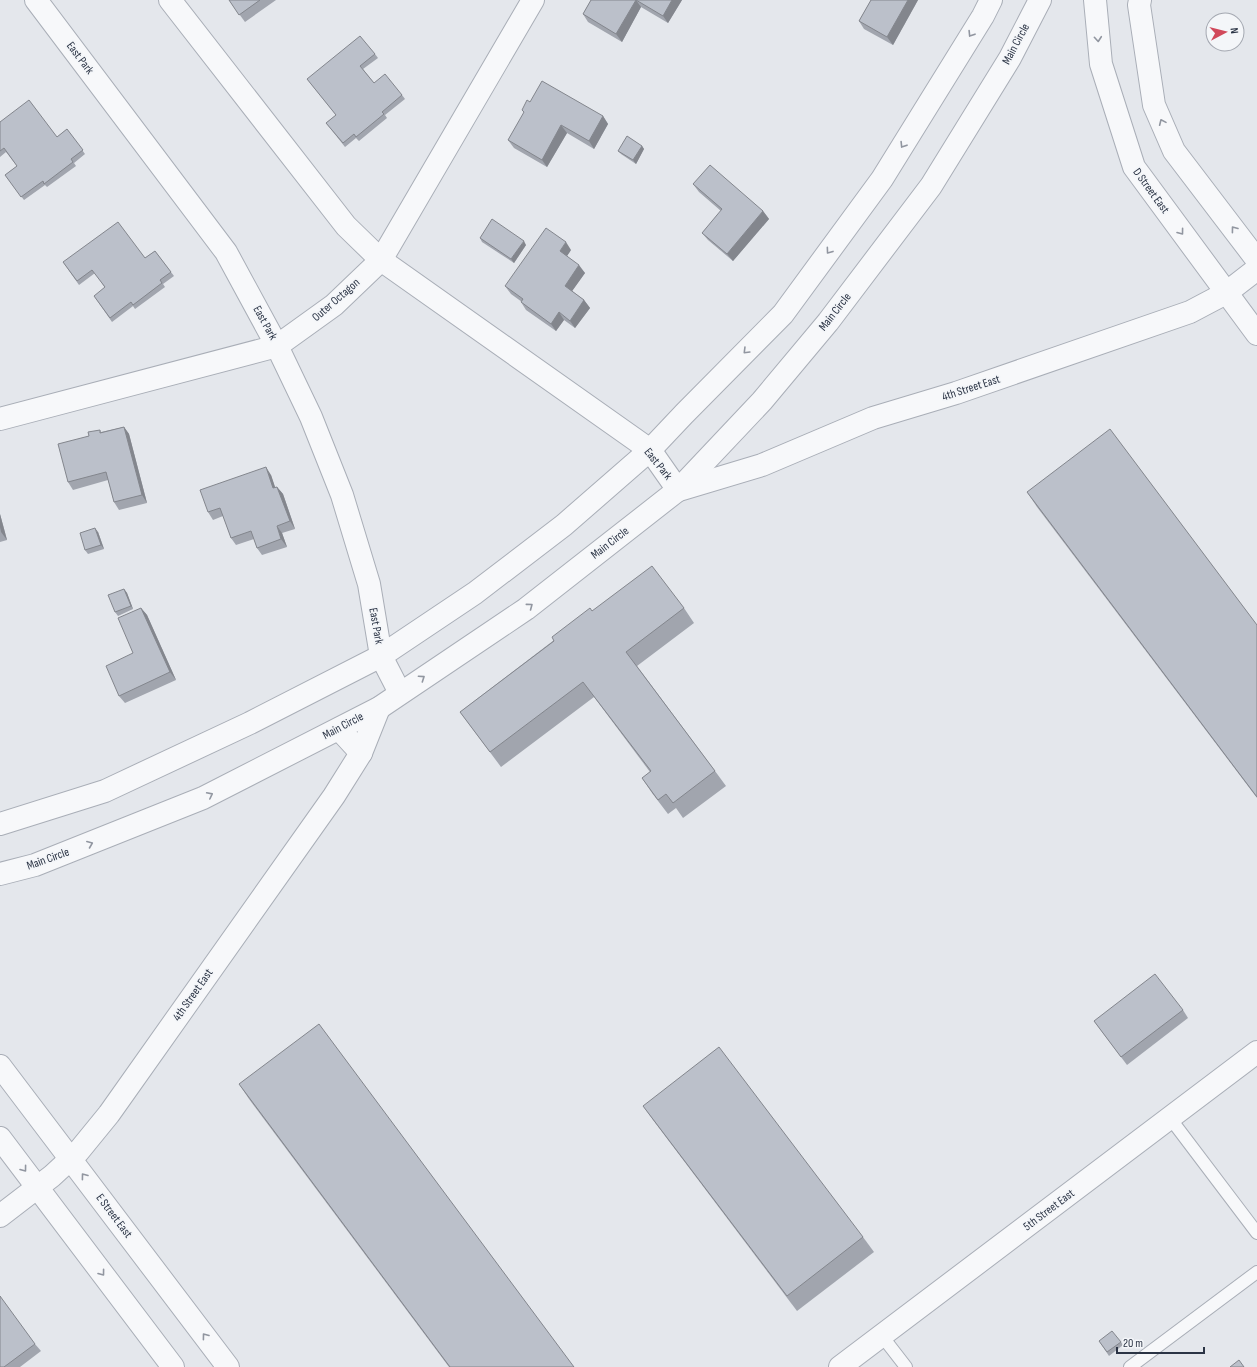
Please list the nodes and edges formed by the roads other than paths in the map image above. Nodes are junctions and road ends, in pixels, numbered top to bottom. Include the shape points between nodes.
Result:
1 (36, 0) edge
2 (170, 0) edge
3 (533, 0) edge
4 (990, 0) edge
5 (1040, 0) edge
6 (1095, 0) edge
7 (1140, 0) edge
8 (381, 260) junction
9 (1257, 260) edge
10 (1257, 269) edge
11 (1226, 292) junction
12 (1257, 334) edge
13 (278, 346) junction
14 (0, 419) edge
15 (650, 450) junction
16 (678, 490) junction
17 (381, 656) junction
18 (400, 693) junction
19 (379, 708) junction
20 (339, 729) junction
21 (362, 753) junction
22 (0, 824) edge
23 (0, 874) edge
24 (1257, 1052) edge
25 (0, 1066) edge
26 (1170, 1118) junction
27 (0, 1138) edge
28 (71, 1159) junction
29 (37, 1188) junction
30 (0, 1216) edge
31 (1257, 1233) edge
32 (1257, 1272) edge
33 (882, 1336) junction
34 (173, 1367) edge
35 (228, 1367) edge
36 (840, 1367) edge
37 (906, 1367) edge
38 (1130, 1367) edge

1 - 13 street, East Park via 226,252
2 - 8 street, East Park via 346,226
3 - 8 street, Outer Octagon
4 -> 15 street via 983,16 882,179 783,314
5 - 16 street, Main Circle via 1010,58 931,186 828,322 762,401
6 -> 11 street, D Street East via 1101,64 1134,167
9 -> 7 street via 1174,151 1154,105
8 - 13 street, Outer Octagon via 334,305
8 - 15 street, East Park
10 - 11 street, 4th Street East
11 - 12 street, D Street East
11 - 16 street, 4th Street East via 1190,312 956,393 873,418 762,465
13 - 14 street, Outer Octagon
13 - 17 street, East Park via 312,417 342,496 369,584
15 - 16 street, East Park
15 - 17 street via 558,530 475,593
18 -> 16 street, Main Circle via 526,609
17 - 18 street, East Park
17 - 22 street via 250,724 105,791
18 - 19 street, Main Circle
19 - 20 street, Main Circle
19 - 21 street, 4th Street East
20 - 21 street
23 -> 20 street, Main Circle via 35,866 203,798
21 - 28 street, 4th Street East via 109,1114
24 - 26 street, 5th Street East
25 - 28 street, E Street East
26 - 31 lane
26 - 33 street, 5th Street East
27 -> 29 street
28 - 29 street, 4th Street East
35 -> 28 street, E Street East
29 - 30 street, 4th Street East
29 -> 34 street
32 - 38 lane
33 - 36 street, 5th Street East
33 - 37 lane

